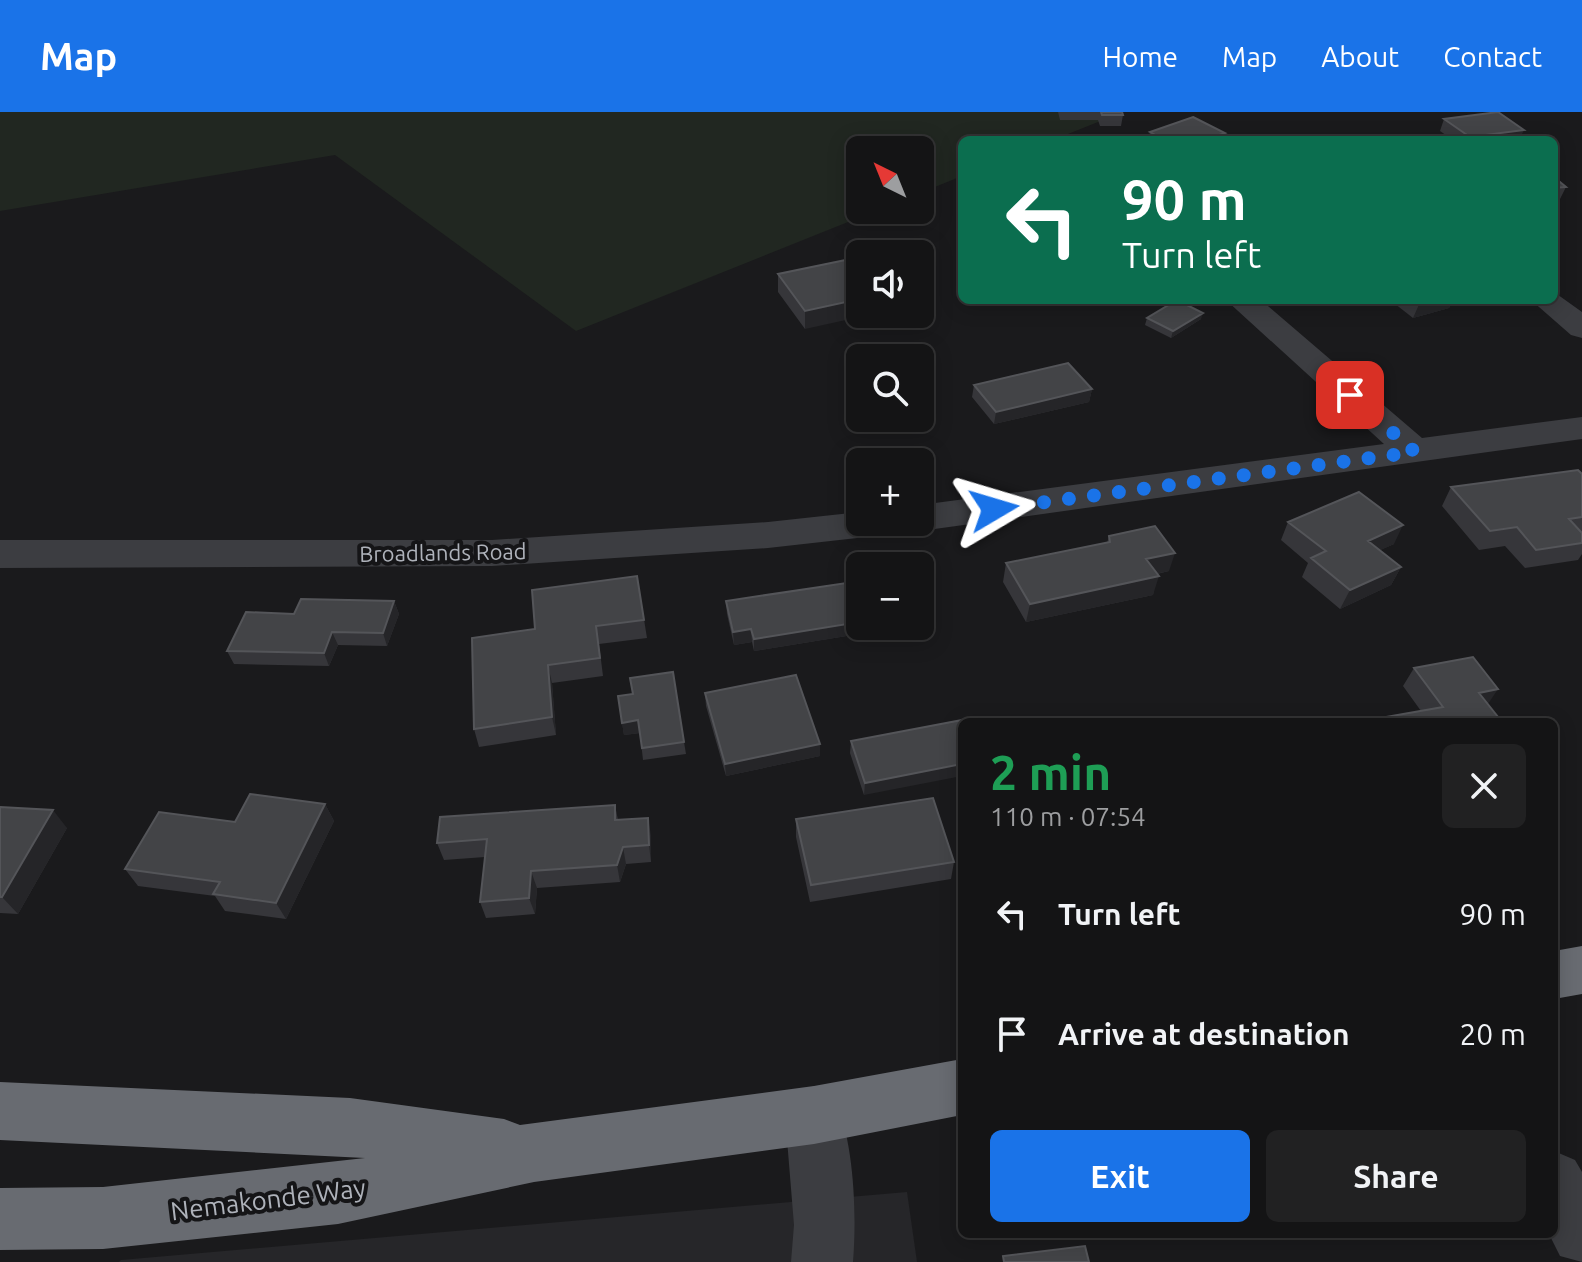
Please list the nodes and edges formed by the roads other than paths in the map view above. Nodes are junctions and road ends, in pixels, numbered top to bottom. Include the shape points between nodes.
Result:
1 (1247, 304) edge
2 (1552, 304) edge
3 (1582, 328) edge
4 (1582, 428) edge
5 (1415, 452) junction
6 (934, 516) edge
7 (846, 526) edge
8 (0, 554) edge
9 (1582, 970) edge
10 (1558, 974) edge
11 (958, 1088) edge
12 (0, 1111) edge
13 (814, 1115) junction
14 (534, 1152) junction
15 (1558, 1189) edge
16 (0, 1219) edge
17 (1582, 1234) edge
18 (822, 1262) edge

1 - 5 street
2 - 3 street
4 - 5 street
5 - 6 street
7 - 8 street, Broadlands Road via 492,553
9 - 10 highway
11 - 13 highway, Nemakonde Way
12 - 14 highway, Nemakonde Way via 350,1127
13 - 14 highway, Nemakonde Way
13 - 18 street via 825,1225
14 - 16 highway, Nemakonde Way via 338,1194 103,1218
15 - 17 street

